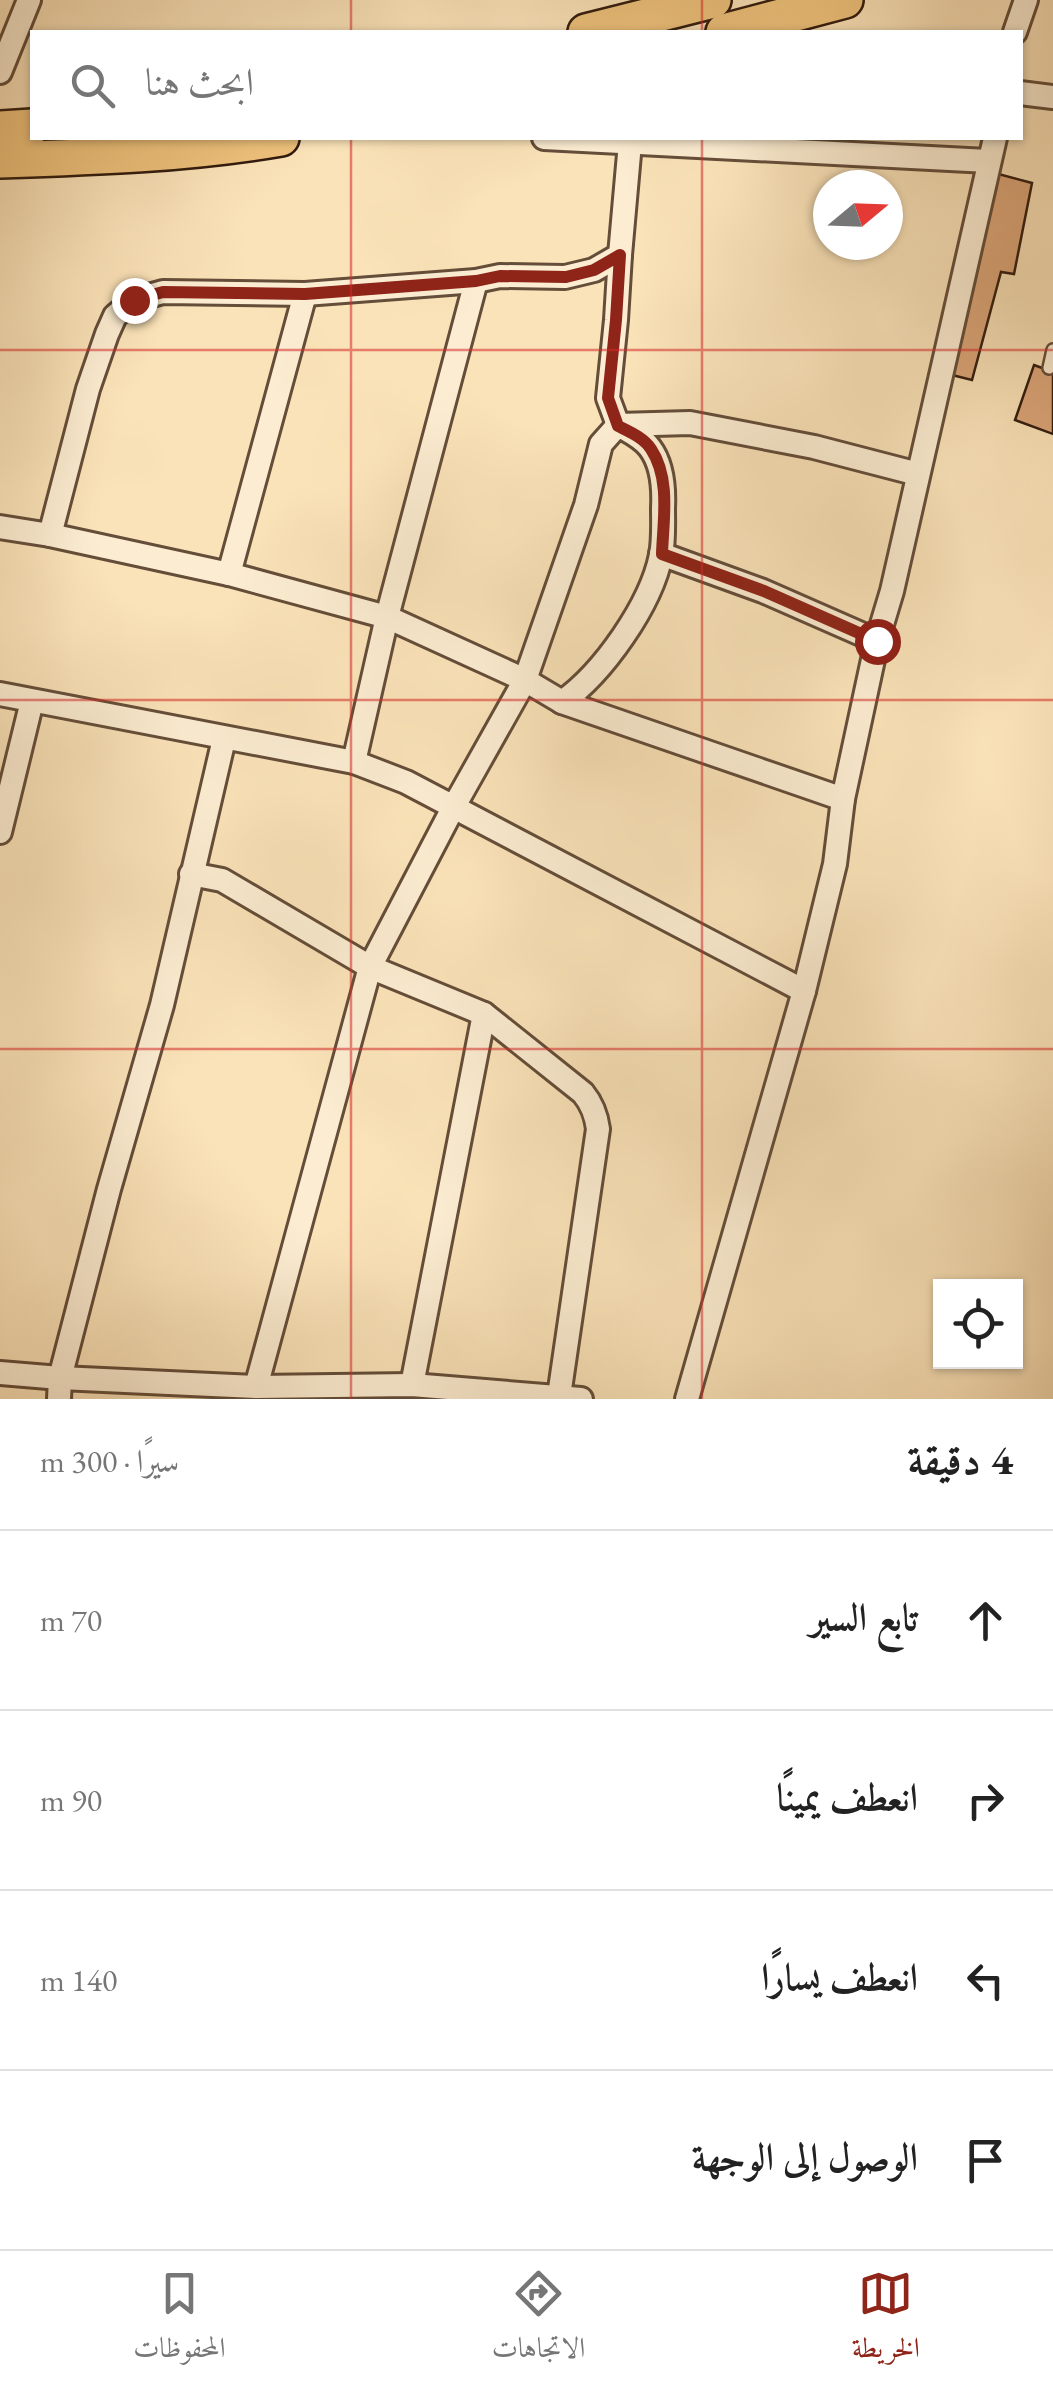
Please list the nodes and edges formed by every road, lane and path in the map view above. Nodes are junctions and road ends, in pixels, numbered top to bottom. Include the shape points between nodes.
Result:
1 (29, 0) edge
2 (713, 0) edge
3 (845, 0) edge
4 (1026, 0) edge
5 (649, 8) edge
6 (591, 30) edge
7 (732, 30) edge
8 (1016, 30) edge
9 (0, 72) edge
10 (1023, 94) edge
11 (1053, 97) edge
12 (30, 128) edge
13 (0, 129) edge
14 (268, 140) edge
15 (578, 140) edge
16 (994, 140) edge
17 (630, 143) junction
18 (0, 160) edge
19 (988, 161) junction
20 (620, 255) junction
21 (476, 281) junction
22 (305, 294) junction
23 (1053, 350) edge
24 (1049, 368) dead end
25 (618, 426) junction
26 (918, 474) junction
27 (0, 527) edge
28 (50, 536) junction
29 (662, 554) junction
30 (228, 574) junction
31 (387, 616) junction
32 (877, 641) junction
33 (526, 680) junction
34 (0, 694) edge
35 (32, 701) junction
36 (562, 702) junction
37 (224, 738) junction
38 (354, 762) junction
39 (843, 799) junction
40 (453, 808) junction
41 (0, 832) edge
42 (191, 874) junction
43 (370, 966) junction
44 (804, 991) junction
45 (484, 1014) junction
46 (0, 1373) edge
47 (412, 1385) junction
48 (256, 1387) junction
49 (60, 1389) edge
50 (570, 1398) edge
51 (687, 1399) edge

1 - 9 street
2 - 5 main road
3 - 7 main road
4 - 8 street
5 - 6 main road
10 - 11 street
12 - 13 main road
14 - 18 main road via 129,156
15 - 17 street
16 - 19 street
17 - 19 street
17 - 20 street
19 - 26 street
20 - 21 street via 566,277
20 - 25 street via 608,398
21 - 22 street
21 - 31 street
22 - 28 street via 163,292 124,307 88,389
22 - 30 street
23 - 24 lane
25 - 26 street via 690,423
25 - 29 street via 651,448 661,472
25 - 33 street via 601,444
26 - 32 street
27 - 28 street
28 - 30 street
29 - 32 street
29 - 36 street via 648,595 612,653
30 - 31 street
31 - 33 street
31 - 38 street
32 - 39 street
33 - 36 street
33 - 40 street
34 - 35 street
35 - 37 street
35 - 41 street
36 - 39 street
37 - 38 street
37 - 42 street
38 - 40 street
39 - 44 street via 835,864
40 - 43 street
40 - 44 street
42 - 43 street via 222,880
42 - 49 street
43 - 45 street
43 - 48 street
44 - 51 street
45 - 47 street
45 - 50 street via 582,1093 596,1116
46 - 49 street
47 - 48 street
47 - 50 street
48 - 49 street

